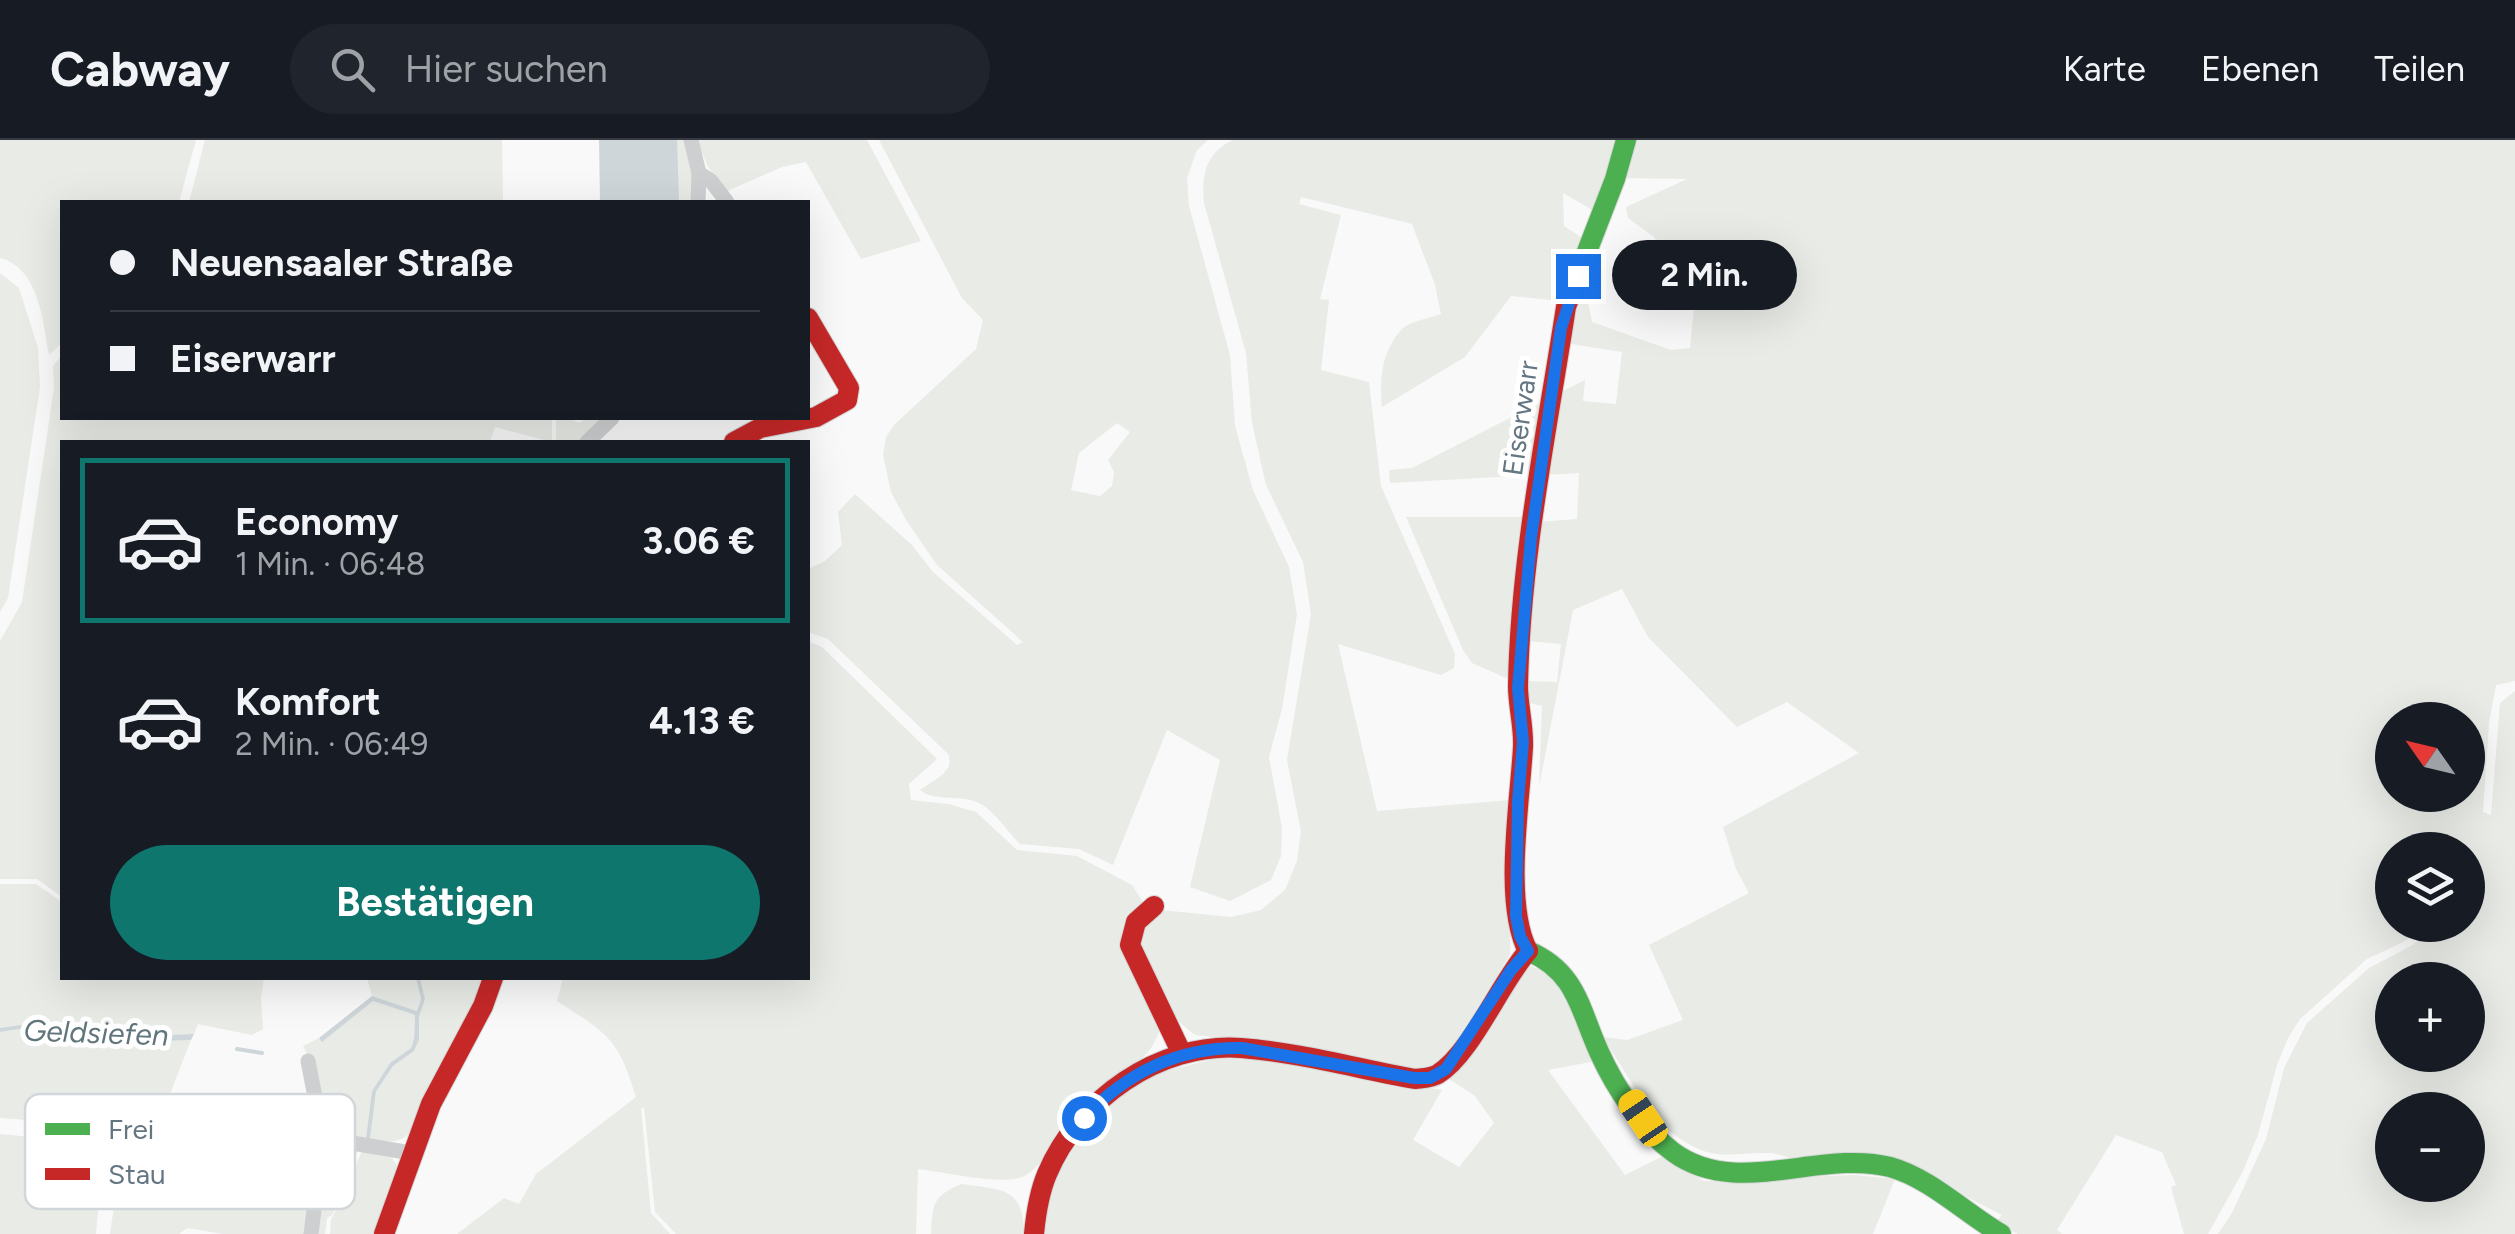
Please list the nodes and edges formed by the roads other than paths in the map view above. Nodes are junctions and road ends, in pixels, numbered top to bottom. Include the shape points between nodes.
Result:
1 (692, 140) edge
2 (1626, 140) edge
3 (699, 174) junction
4 (698, 200) edge
5 (725, 200) edge
6 (810, 322) edge
7 (610, 420) edge
8 (807, 420) edge
9 (810, 420) edge
10 (590, 440) edge
11 (736, 440) edge
12 (1154, 906) dead end
13 (1528, 951) junction
14 (492, 980) edge
15 (1182, 1054) junction
16 (308, 1060) dead end
17 (315, 1094) edge
18 (355, 1144) edge
19 (411, 1154) junction
20 (314, 1209) edge
21 (311, 1234) edge
22 (384, 1234) edge
23 (1034, 1234) edge
24 (2001, 1234) edge

1 - 3 street
2 - 13 street, Eiserwarr via 1566,307 1531,538 1518,688 1523,742 1516,916
3 - 4 street
3 - 5 street
6 - 9 street via 848,388 847,400
7 - 10 street
8 - 11 street
12 - 15 street via 1137,920 1130,945
13 - 15 street via 1446,1069 1430,1078 1242,1048
13 - 24 street via 1547,960 1567,984 1601,1058 1656,1135 1689,1164 1725,1172 1887,1166
14 - 19 street
15 - 23 street via 1113,1090 1070,1134 1040,1189
16 - 17 street
18 - 19 street
19 - 22 street
20 - 21 street

